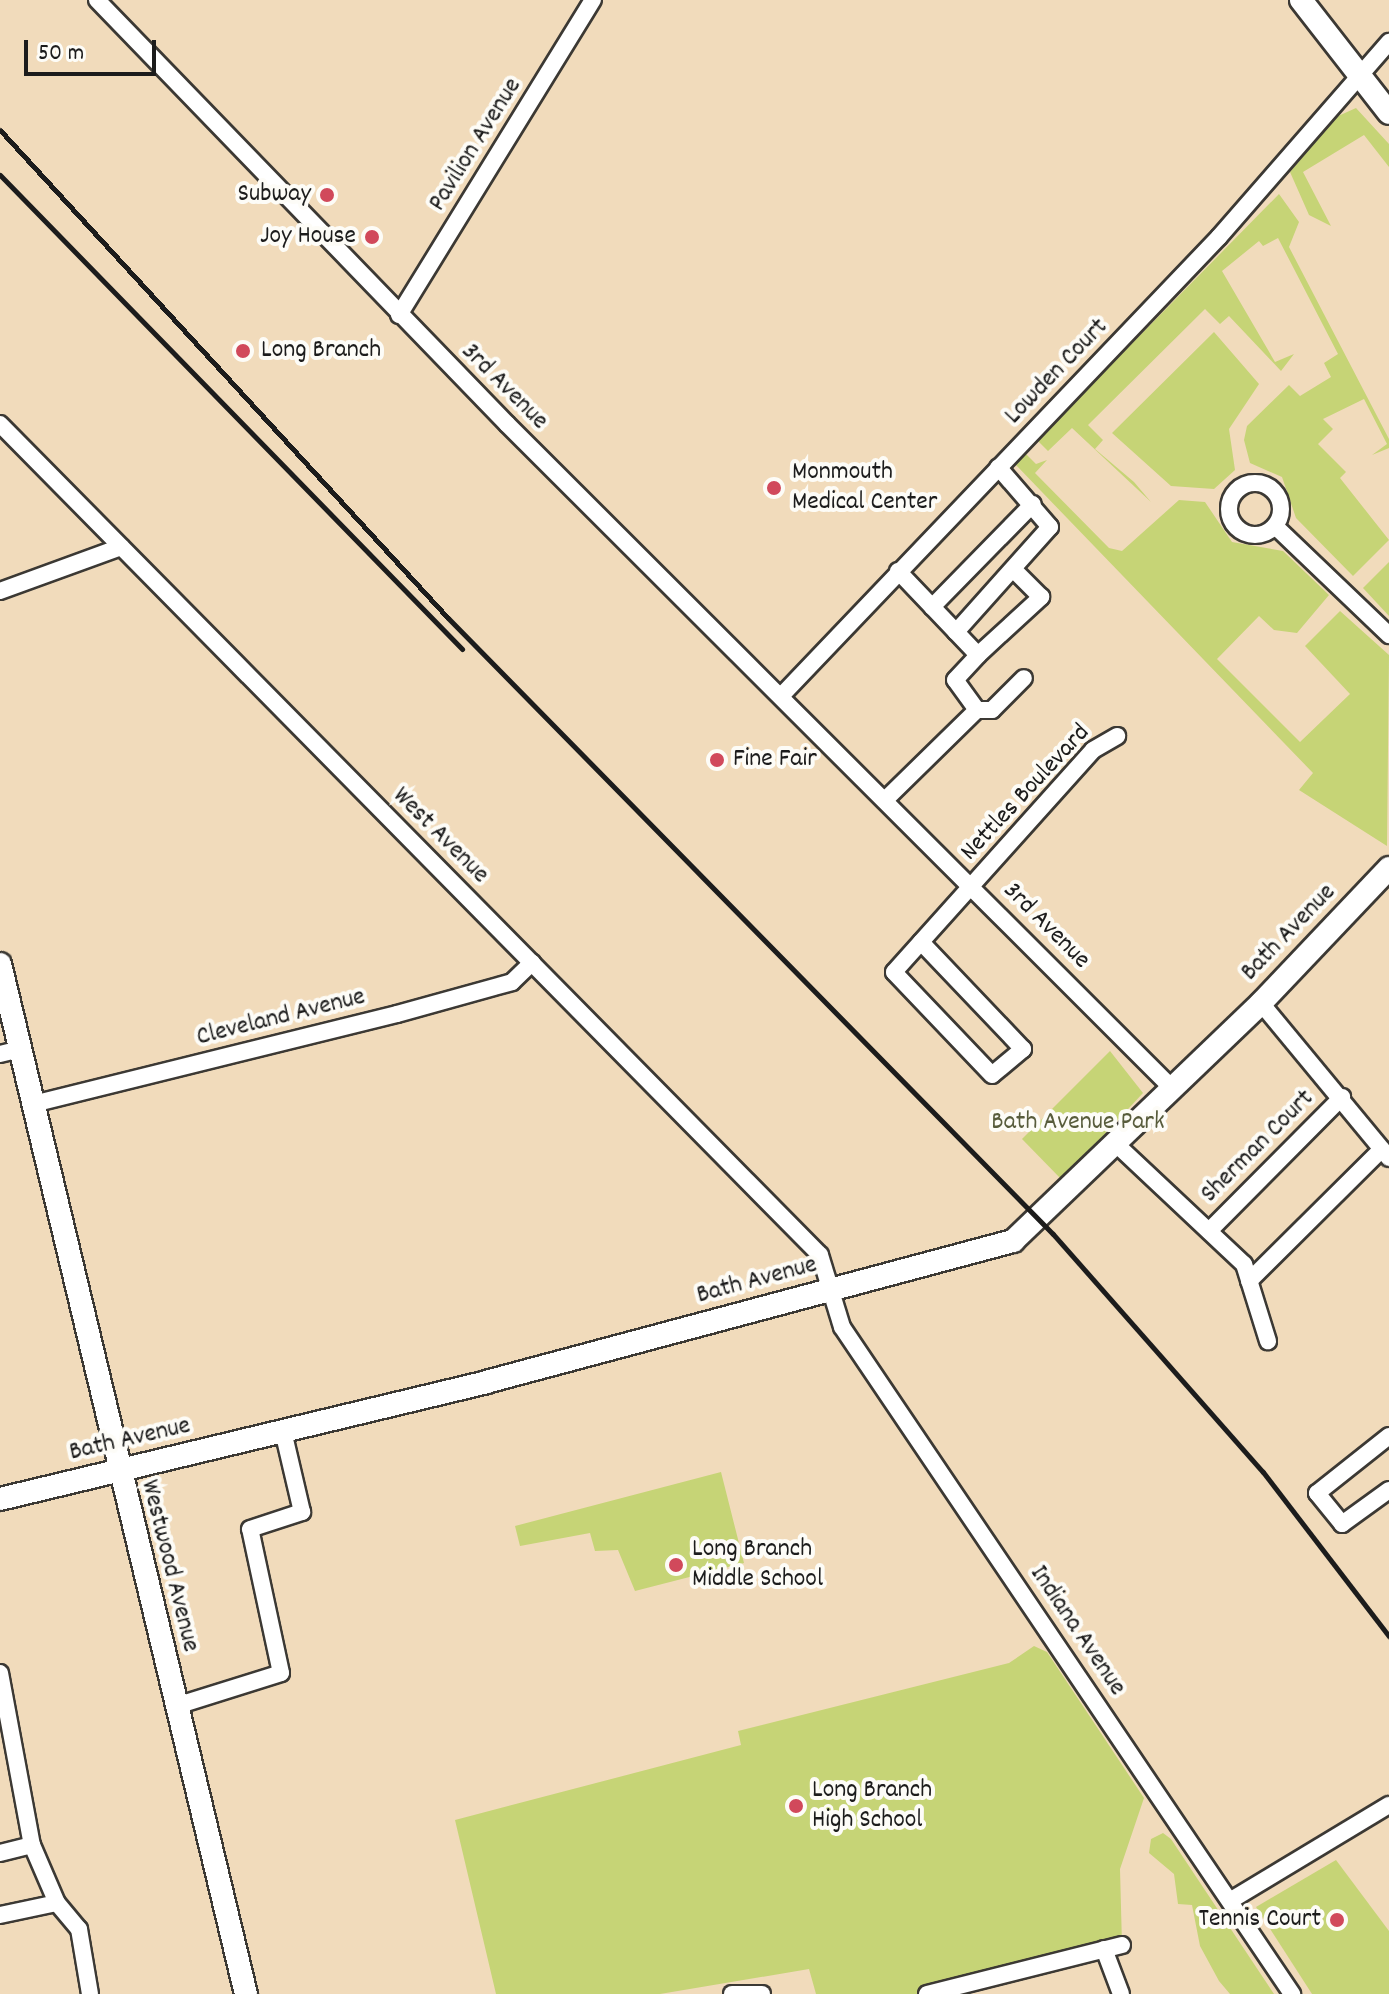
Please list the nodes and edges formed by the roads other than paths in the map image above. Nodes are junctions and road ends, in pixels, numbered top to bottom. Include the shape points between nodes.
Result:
1 (97, 0) edge
2 (593, 0) edge
3 (1301, 0) edge
4 (1389, 42) edge
5 (1360, 75) junction
6 (1389, 113) edge
7 (399, 315) junction
8 (0, 424) edge
9 (998, 467) junction
10 (1033, 504) junction
11 (1275, 526) dead end
12 (121, 547) junction
13 (898, 571) junction
14 (1016, 572) junction
15 (0, 591) edge
16 (932, 607) junction
17 (956, 632) junction
18 (1389, 635) edge
19 (978, 655) junction
20 (1024, 678) dead end
21 (782, 695) junction
22 (977, 710) junction
23 (1117, 736) dead end
24 (886, 799) junction
25 (1389, 868) edge
26 (972, 886) junction
27 (921, 942) junction
28 (532, 963) junction
29 (0, 964) edge
30 (1261, 1003) junction
31 (10, 1051) edge
32 (1172, 1088) junction
33 (1342, 1097) junction
34 (33, 1104) junction
35 (1116, 1144) junction
36 (1385, 1153) edge
37 (1209, 1231) junction
38 (1249, 1281) junction
39 (833, 1290) junction
40 (1268, 1341) dead end
41 (283, 1431) junction
42 (1389, 1436) edge
43 (117, 1473) junction
44 (1389, 1490) edge
45 (0, 1499) edge
46 (0, 1673) edge
47 (176, 1706) junction
48 (6, 1734) edge
49 (1389, 1805) edge
50 (32, 1845) junction
51 (0, 1853) edge
52 (1233, 1899) junction
53 (57, 1903) junction
54 (0, 1915) edge
55 (1122, 1945) dead end
56 (1104, 1949) junction
57 (90, 1994) edge
58 (246, 1994) edge
59 (732, 1994) edge
60 (762, 1994) edge
61 (927, 1994) edge
62 (1121, 1994) edge
63 (1292, 1994) edge

1 - 7 street, 3rd Avenue
2 - 7 street, Pavilion Avenue
3 - 5 street
4 - 5 street, Lowden Court
5 - 6 street
5 - 9 street, Lowden Court via 1219,237
7 - 21 street, 3rd Avenue
8 - 12 street, West Avenue
9 - 10 street
9 - 13 street, Lowden Court
10 - 14 street via 1050,527
10 - 16 street
11 - 18 street
12 - 15 street
12 - 28 street, West Avenue
13 - 16 street
13 - 21 street, Lowden Court
14 - 17 street
14 - 19 street via 1041,597
16 - 17 street
17 - 19 street
19 - 22 street via 955,680
20 - 22 street via 992,710
21 - 24 street, 3rd Avenue
22 - 24 street
23 - 26 street, Nettles Boulevard via 1093,750
24 - 26 street, 3rd Avenue
25 - 30 street, Bath Avenue
26 - 27 street, Nettles Boulevard
26 - 32 street, 3rd Avenue
27 - 27 street, Nettles Boulevard via 1023,1049 992,1075 894,972
28 - 34 street, Cleveland Avenue via 512,982
28 - 39 street, West Avenue via 820,1255
29 - 31 street, Westwood Avenue
30 - 32 street, Bath Avenue
30 - 33 street
31 - 34 street, Westwood Avenue
32 - 35 street, Bath Avenue
33 - 36 street
33 - 37 street, Sherman Court
34 - 43 street, Westwood Avenue
35 - 37 street, Sherman Court
35 - 39 street, Bath Avenue via 1013,1241
36 - 38 street
37 - 38 street, Sherman Court via 1244,1264
38 - 40 street, Sherman Court
39 - 41 street, Bath Avenue
39 - 52 street, Indiana Avenue via 842,1327
41 - 43 street, Bath Avenue
41 - 47 street via 302,1512 250,1529 281,1673
42 - 44 street via 1317,1493 1342,1524
43 - 45 street, Bath Avenue
43 - 47 street, Westwood Avenue
46 - 48 street
47 - 58 street, Westwood Avenue
48 - 50 street
49 - 52 street
50 - 51 street
50 - 53 street
52 - 63 street, Indiana Avenue
53 - 54 street
53 - 57 street via 79,1929
55 - 56 street
56 - 61 street
56 - 62 street
59 - 60 street

